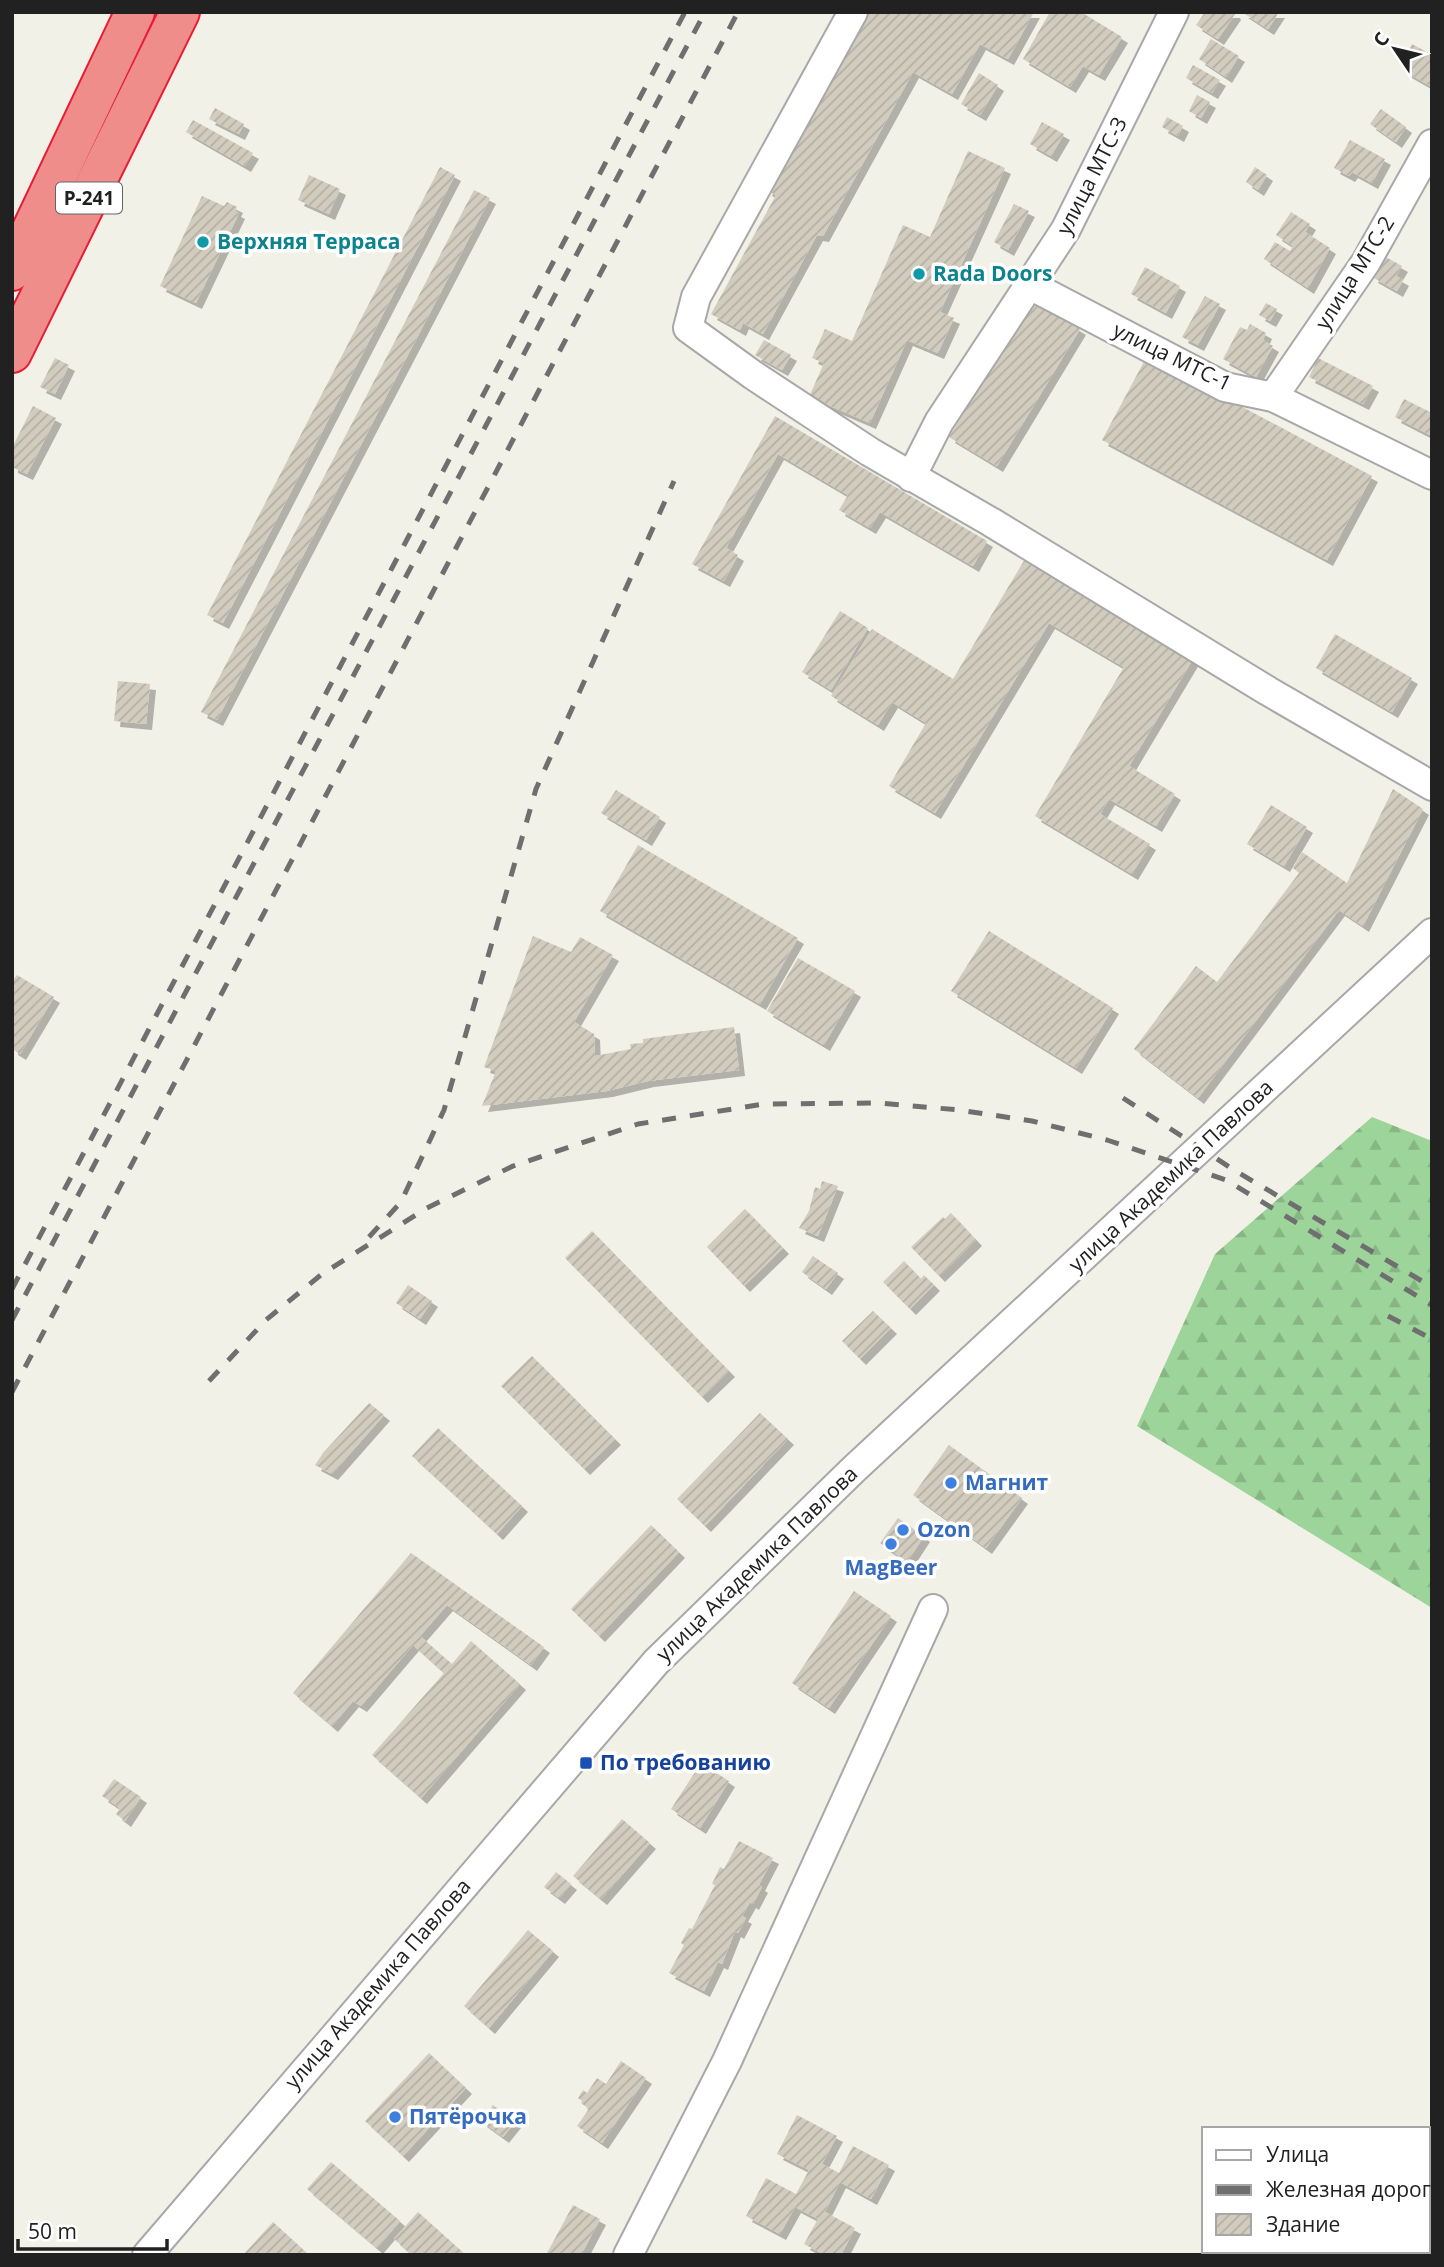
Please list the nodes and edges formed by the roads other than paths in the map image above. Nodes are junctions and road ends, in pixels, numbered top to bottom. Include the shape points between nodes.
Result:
1 (135, 12) edge
2 (180, 12) edge
3 (853, 12) edge
4 (1174, 12) edge
5 (1432, 144) edge
6 (12, 271) edge
7 (1030, 285) junction
8 (12, 354) edge
9 (1273, 397) junction
10 (1432, 475) edge
11 (911, 477) junction
12 (1432, 786) edge
13 (1432, 933) edge
14 (933, 1609) dead end
15 (147, 2255) edge
16 (628, 2255) edge

1 - 6 highway, Р-241
2 - 8 highway, Р-241
3 - 11 street via 696,298 688,328
4 - 7 street, улица МТС-3 via 1066,229
5 - 9 street, улица МТС-2 via 1366,262
7 - 9 street, улица МТС-1 via 1225,387
7 - 11 street, улица МТС-3 via 939,422
9 - 10 street, улица МТС-1
11 - 12 street
13 - 15 street, улица Академика Павлова via 854,1469 656,1662
14 - 16 street via 727,2061

